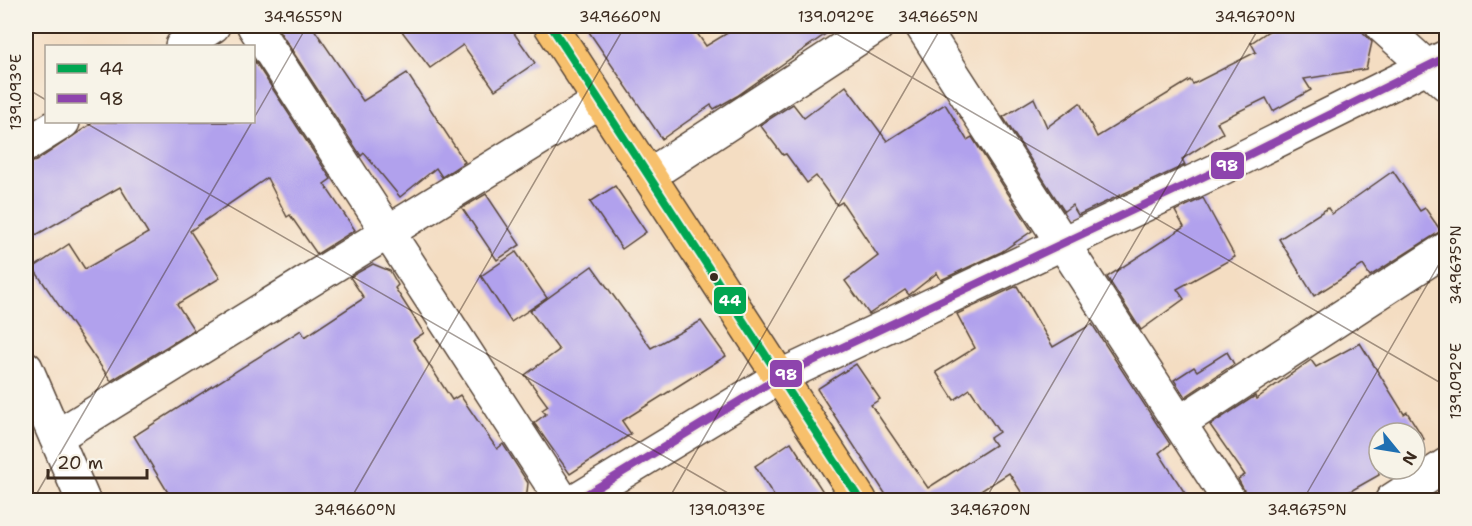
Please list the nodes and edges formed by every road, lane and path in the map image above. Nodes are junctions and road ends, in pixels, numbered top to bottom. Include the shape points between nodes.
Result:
1 (213, 26) edge
2 (254, 26) edge
3 (551, 26) edge
4 (877, 26) edge
5 (922, 26) edge
6 (1382, 26) edge
7 (184, 45) edge
8 (1440, 69) edge
9 (600, 101) junction
10 (61, 123) edge
11 (26, 145) edge
12 (648, 176) junction
13 (389, 233) junction
14 (1063, 243) junction
15 (1446, 249) edge
16 (26, 368) edge
17 (779, 377) junction
18 (1179, 423) junction
19 (56, 437) junction
20 (1446, 465) edge
21 (83, 501) edge
22 (562, 501) edge
23 (577, 501) edge
24 (860, 501) edge
25 (1229, 501) edge
26 (1392, 501) edge

1 - 7 street
2 - 13 street
3 - 9 main road
4 - 12 street
5 - 14 street
6 - 8 street
8 - 14 street
9 - 12 main road
9 - 13 street
10 - 11 street
12 - 17 main road
13 - 19 street
13 - 22 street
14 - 17 street
14 - 18 street
15 - 18 street
16 - 19 street
17 - 23 street
17 - 24 main road
18 - 25 street
19 - 21 street
20 - 26 street

